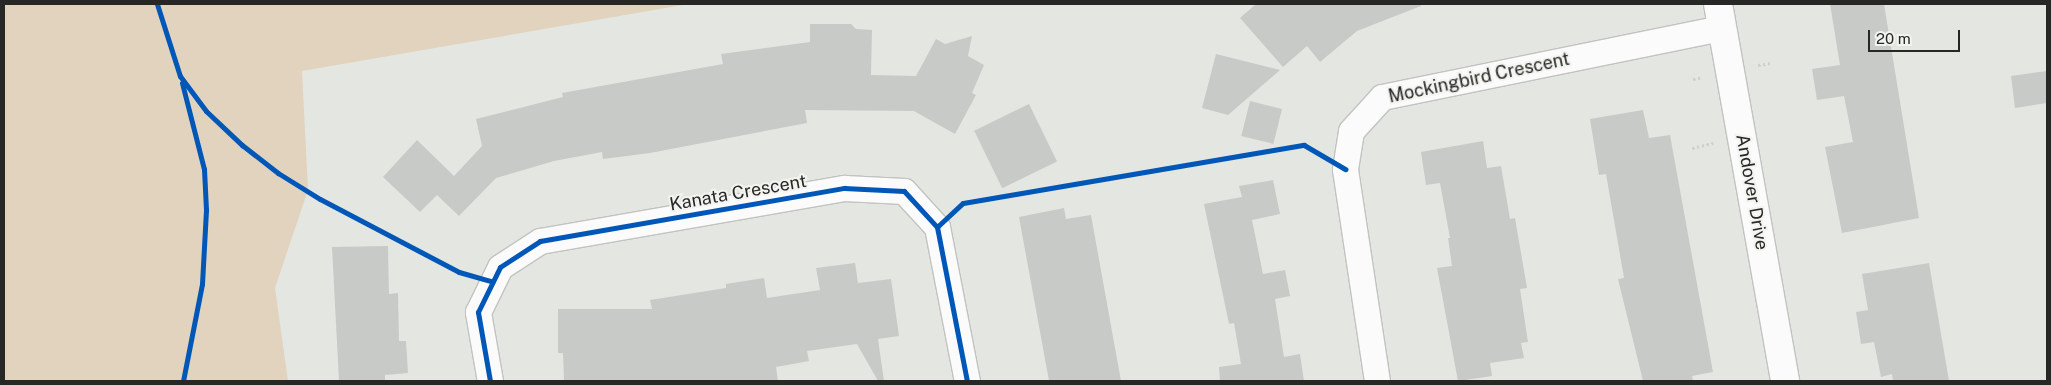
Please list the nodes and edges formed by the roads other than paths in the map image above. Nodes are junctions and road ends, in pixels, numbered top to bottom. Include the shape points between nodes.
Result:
1 (1720, 16) edge
2 (490, 381) edge
3 (967, 381) edge
4 (1377, 381) edge
5 (1785, 381) edge

1 - 4 street, Mockingbird Crescent via 1382,97 1351,131 1345,169
1 - 5 street, Andover Drive
2 - 3 street, Kanata Crescent via 478,312 500,267 540,241 844,188 904,192 936,227

